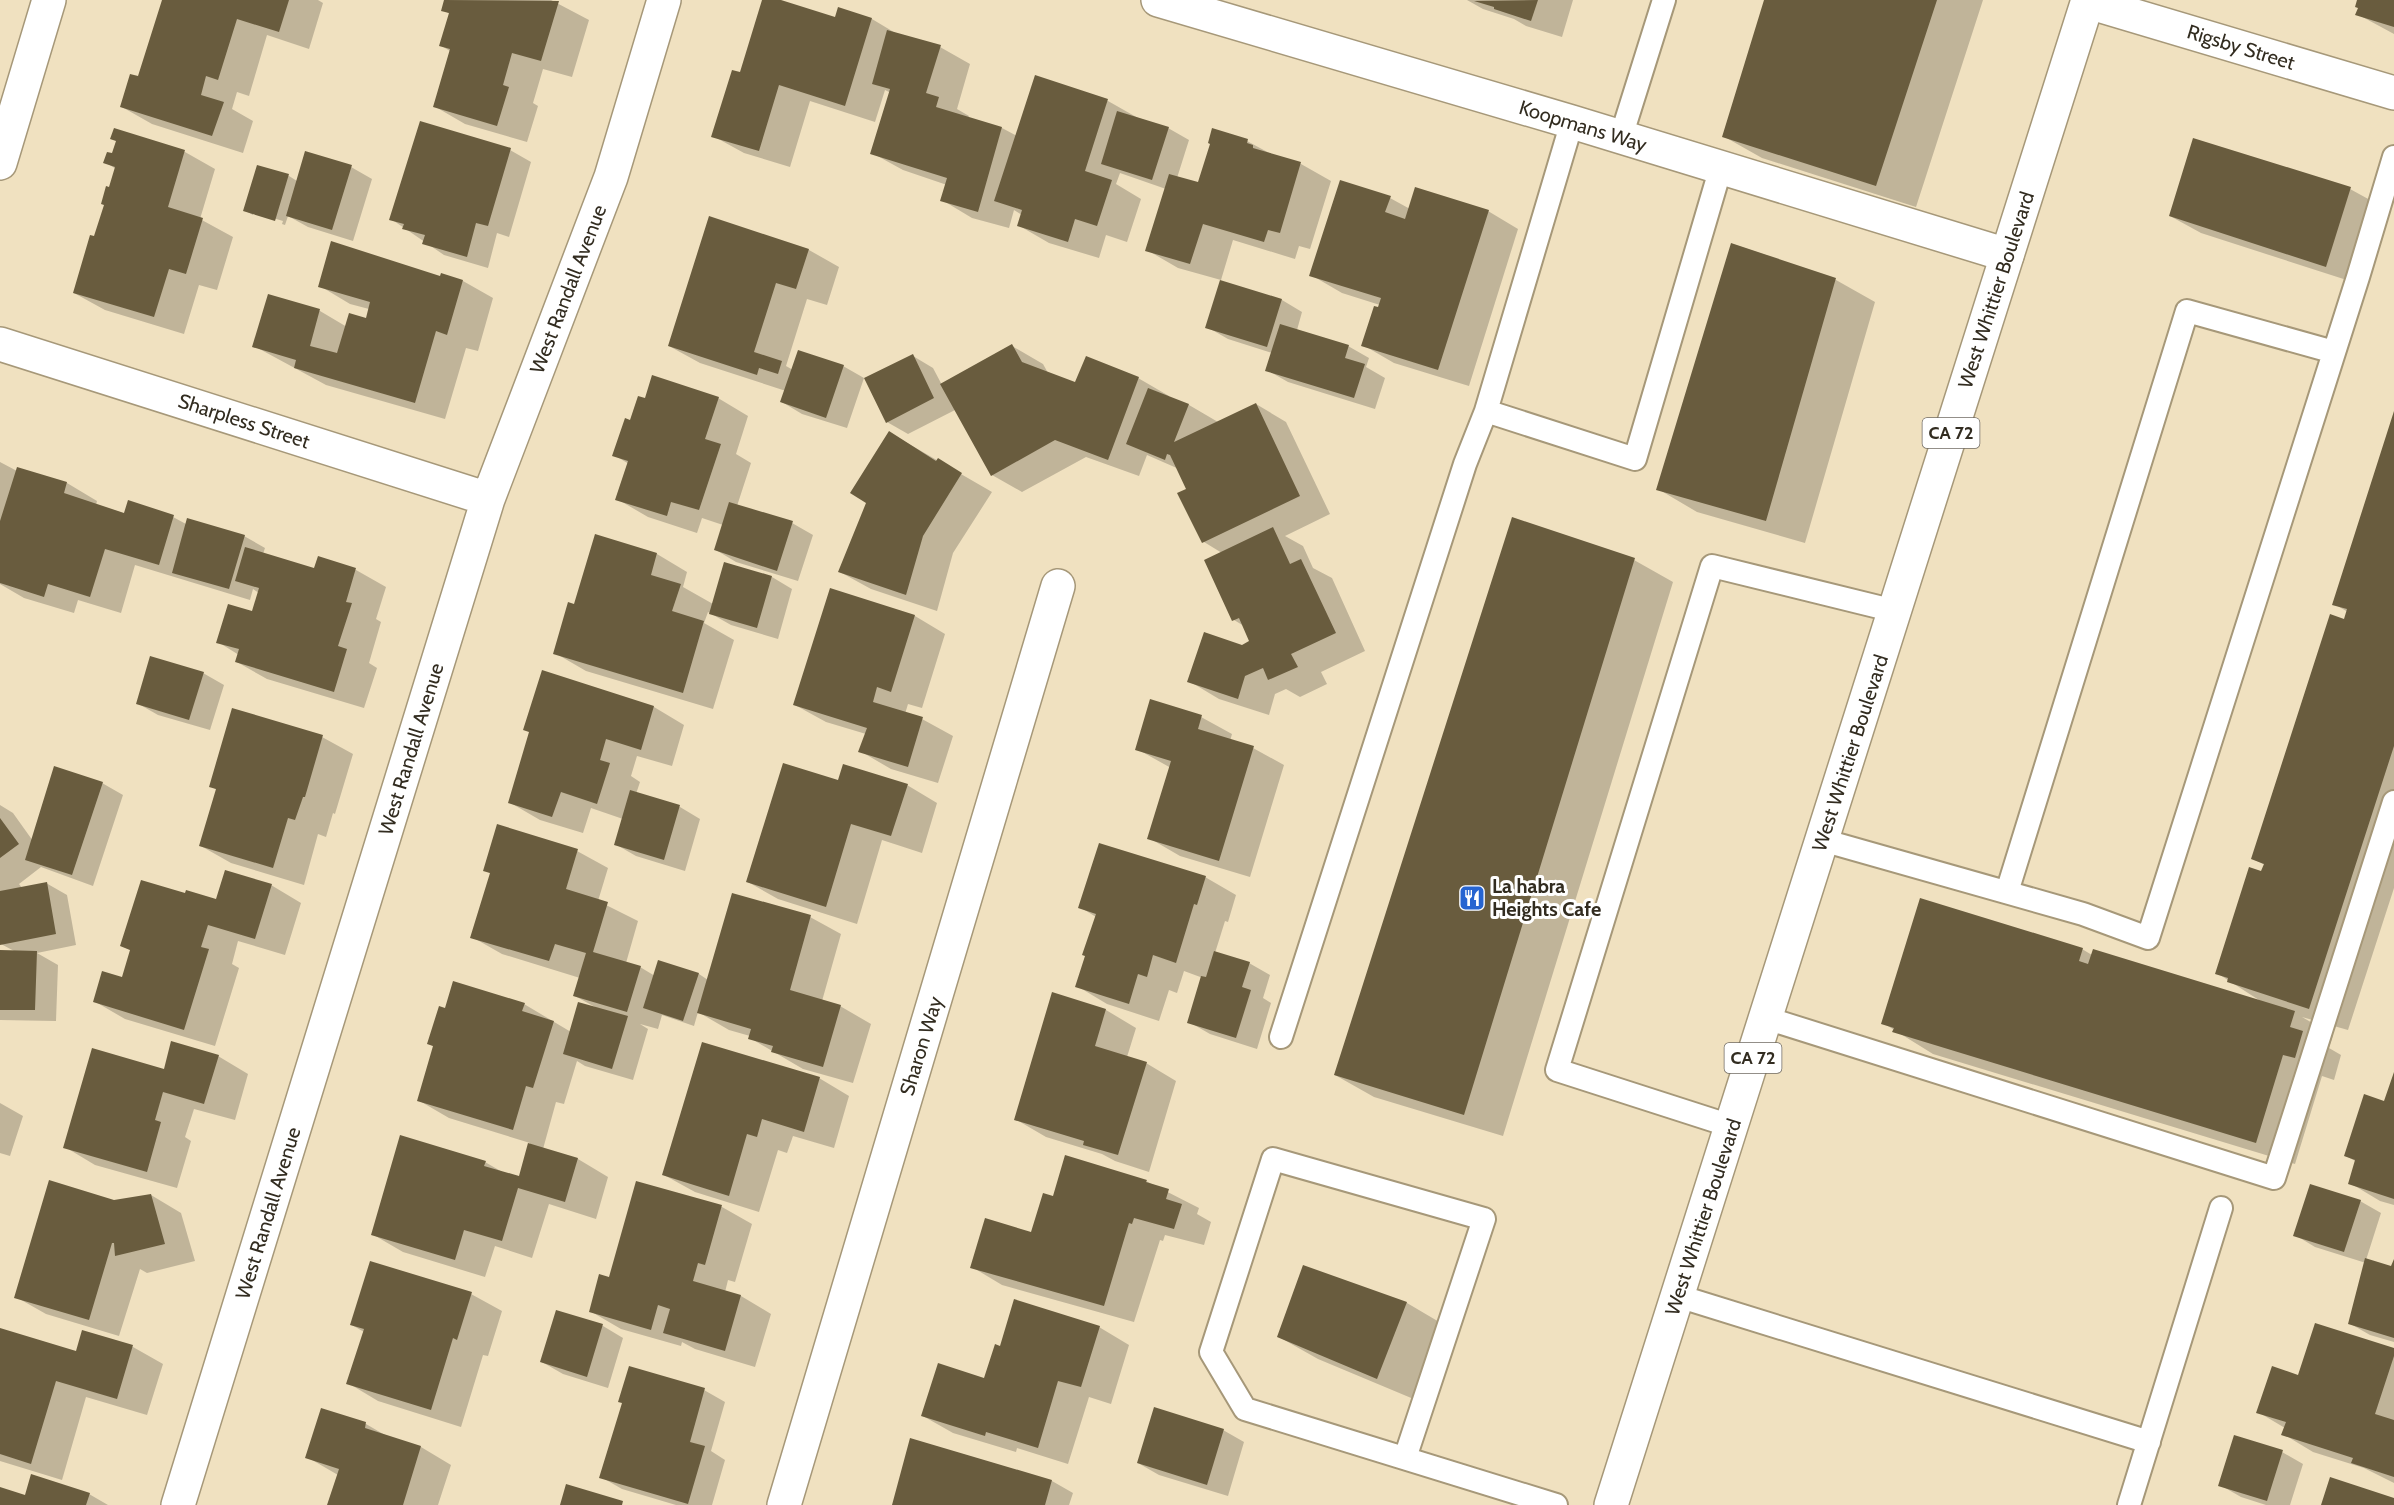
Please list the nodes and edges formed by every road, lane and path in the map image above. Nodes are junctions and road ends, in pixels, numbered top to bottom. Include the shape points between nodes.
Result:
1 (49, 0) edge
2 (664, 0) edge
3 (1158, 0) edge
4 (1664, 0) edge
5 (2088, 1) edge
6 (2394, 93) edge
7 (1572, 122) junction
8 (1621, 137) junction
9 (2394, 157) edge
10 (0, 163) edge
11 (1721, 168) junction
12 (2007, 255) junction
13 (0, 344) edge
14 (2334, 352) junction
15 (1486, 411) junction
16 (488, 499) junction
17 (1058, 586) dead end
18 (1895, 611) junction
19 (2394, 802) edge
20 (1822, 840) junction
21 (2007, 892) junction
22 (1766, 1018) junction
23 (1281, 1037) dead end
24 (1731, 1126) junction
25 (2222, 1208) dead end
26 (1678, 1296) junction
27 (2149, 1442) junction
28 (1405, 1458) junction
29 (178, 1505) edge
30 (784, 1505) edge
31 (1556, 1505) edge
32 (1611, 1505) edge
33 (2129, 1505) edge

1 - 10 street
2 - 16 street, West Randall Avenue via 611,177
3 - 7 street, Koopmans Way
4 - 8 lane
5 - 6 street, Rigsby Street
5 - 12 street, West Whittier Boulevard / CA 72
7 - 8 street, Koopmans Way
7 - 15 lane
8 - 11 street, Koopmans Way
9 - 14 lane
11 - 12 street, Koopmans Way
11 - 15 lane via 1635,459
12 - 18 street, West Whittier Boulevard / CA 72
13 - 16 street, Sharpless Street
14 - 21 lane via 2187,311
14 - 21 lane via 2148,938
15 - 23 lane via 1465,464
16 - 29 street, West Randall Avenue
17 - 30 street, Sharon Way
18 - 20 street, West Whittier Boulevard / CA 72
18 - 24 lane via 1712,566 1557,1070
19 - 22 lane via 2274,1178
20 - 21 lane
20 - 22 street, West Whittier Boulevard / CA 72
22 - 24 street, West Whittier Boulevard / CA 72
24 - 26 street, West Whittier Boulevard / CA 72
25 - 27 lane
26 - 27 lane
26 - 32 street, West Whittier Boulevard / CA 72
27 - 33 lane
28 - 28 lane via 1245,1409 1211,1352 1273,1159 1484,1219
28 - 31 lane

